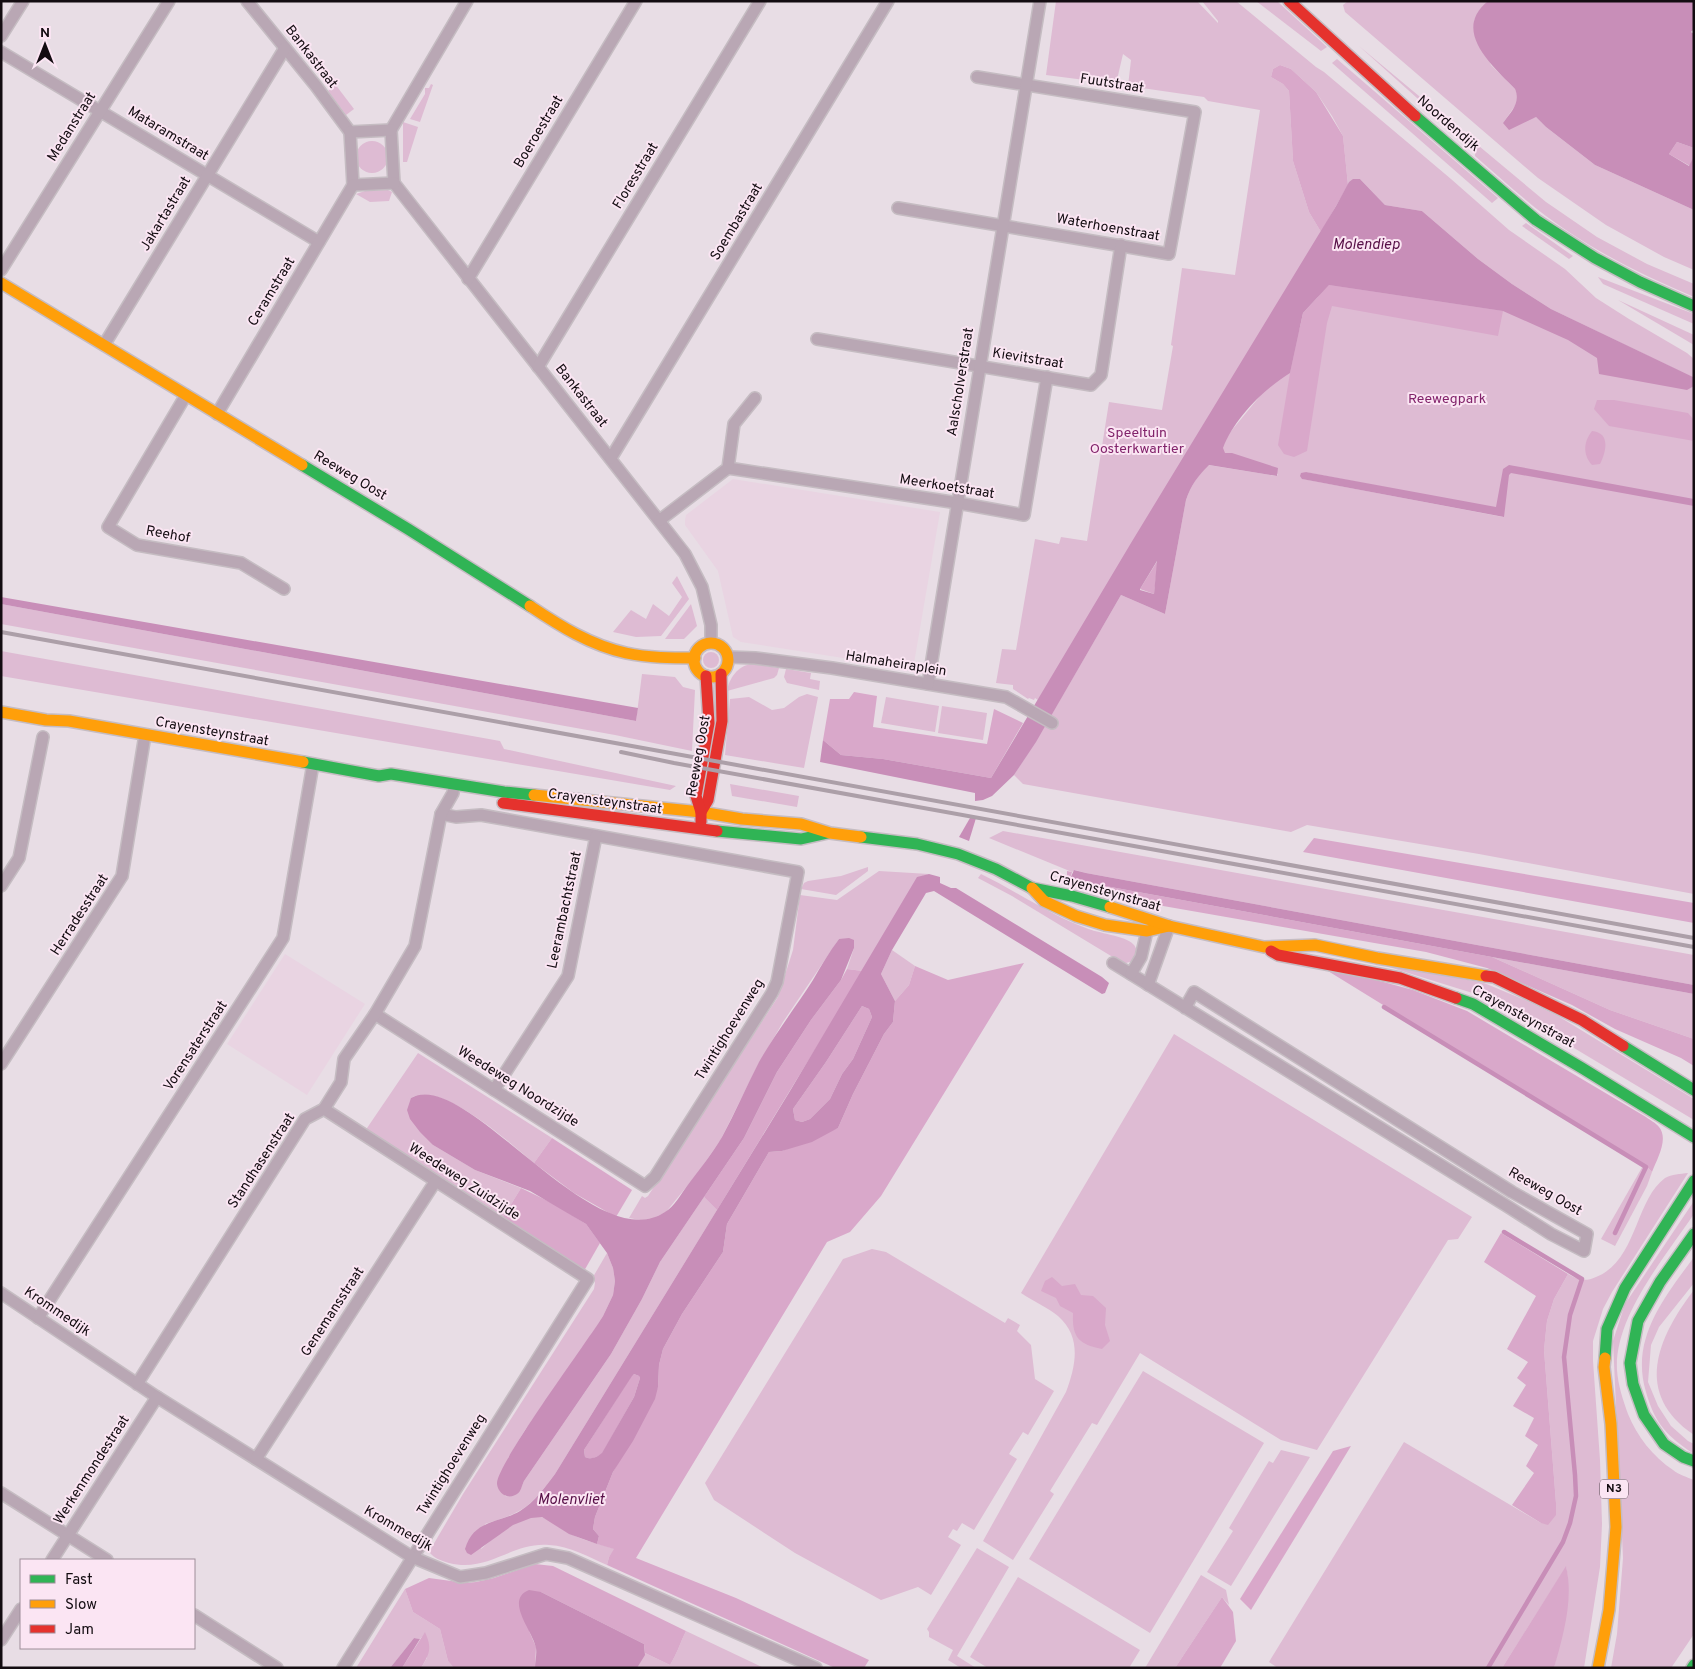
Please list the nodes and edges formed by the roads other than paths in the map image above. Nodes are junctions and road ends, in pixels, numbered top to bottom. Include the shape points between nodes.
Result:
1 (23, 1) edge
2 (169, 1) edge
3 (247, 1) edge
4 (467, 1) edge
5 (636, 1) edge
6 (760, 1) edge
7 (888, 1) edge
8 (1040, 1) edge
9 (1289, 1) edge
10 (1, 36) edge
11 (285, 48) junction
12 (1, 52) edge
13 (977, 77) dead end
14 (1025, 85) junction
15 (100, 111) junction
16 (1195, 112) joint
17 (391, 130) junction
18 (350, 132) junction
19 (207, 175) junction
20 (394, 183) junction
21 (353, 186) junction
22 (898, 208) dead end
23 (1002, 226) junction
24 (319, 242) junction
25 (1121, 245) junction
26 (1, 270) edge
27 (468, 279) junction
28 (1, 283) edge
29 (1694, 306) edge
30 (817, 340) dead end
31 (104, 345) junction
32 (538, 366) junction
33 (979, 366) junction
34 (1047, 377) junction
35 (186, 395) junction
36 (754, 398) dead end
37 (216, 414) junction
38 (611, 458) junction
39 (728, 468) junction
40 (958, 503) junction
41 (660, 520) junction
42 (284, 589) dead end
43 (711, 643) junction
44 (694, 658) junction
45 (728, 658) junction
46 (721, 674) junction
47 (706, 676) junction
48 (928, 684) junction
49 (1, 703) edge
50 (1, 712) edge
51 (69, 722) junction
52 (1052, 723) dead end
53 (145, 735) junction
54 (43, 737) dead end
55 (313, 764) junction
56 (453, 789) junction
57 (701, 812) junction
58 (441, 814) junction
59 (700, 829) junction
60 (830, 833) junction
61 (596, 836) junction
62 (1, 886) edge
63 (1032, 888) junction
64 (1168, 926) junction
65 (1147, 931) junction
66 (1264, 947) junction
67 (1113, 963) dead end
68 (1131, 974) junction
69 (1148, 985) junction
70 (1185, 1008) junction
71 (375, 1014) junction
72 (1, 1064) edge
73 (494, 1090) junction
74 (1694, 1090) edge
75 (324, 1109) junction
76 (1694, 1137) edge
77 (1694, 1181) edge
78 (435, 1182) junction
79 (645, 1186) joint
80 (1694, 1234) edge
81 (588, 1279) joint
82 (1, 1293) edge
83 (38, 1318) junction
84 (137, 1384) junction
85 (157, 1397) junction
86 (256, 1460) junction
87 (1694, 1461) edge
88 (1, 1493) edge
89 (68, 1536) junction
90 (412, 1557) junction
91 (53, 1559) edge
92 (104, 1559) edge
93 (20, 1611) edge
94 (195, 1616) edge
95 (1, 1640) edge
96 (1694, 1665) edge
97 (278, 1668) edge
98 (343, 1668) edge
99 (816, 1668) edge
100 (1598, 1668) edge
101 (1692, 1668) edge

1 - 10 street
2 - 15 street, Medanstraat
3 - 11 street, Bankastraat
4 - 17 street
5 - 27 street, Boeroestraat
6 - 32 street, Floresstraat
7 - 38 street, Soembastraat
8 - 14 street, Aalscholverstraat
9 - 29 main road, Noordendijk via 1536,220 1595,258
11 - 18 street, Bankastraat
11 - 19 street, Jakartastraat
12 - 15 street, Mataramstraat
13 - 14 street
14 - 16 street, Fuutstraat
14 - 23 street, Aalscholverstraat
15 - 19 street, Mataramstraat
15 - 26 street, Medanstraat
16 - 25 street, Waterhoenstraat via 1170,254
17 - 18 street
17 - 20 street
18 - 21 street
19 - 24 street, Mataramstraat
19 - 31 street, Jakartastraat
20 - 21 street
20 - 27 street, Bankastraat
21 - 24 street, Ceramstraat
22 - 23 street, Waterhoenstraat
23 - 25 street, Waterhoenstraat
23 - 33 street, Aalscholverstraat
24 - 37 street, Ceramstraat
25 - 34 street, Kievitstraat via 1101,375 1091,385
27 - 32 street, Bankastraat
28 - 31 main road, Reeweg Oost
30 - 33 street, Kievitstraat
31 - 35 main road, Reeweg Oost
32 - 38 street, Bankastraat
33 - 34 street, Kievitstraat
33 - 40 street, Aalscholverstraat
34 - 40 street, Meerkoetstraat via 1024,515
35 - 37 main road, Reeweg Oost
35 - 42 street, Reehof via 108,527 137,545 241,563
36 - 39 street via 734,424
37 - 44 main road, Reeweg Oost via 590,642 634,656
38 - 41 street, Bankastraat
39 - 40 street, Meerkoetstraat
39 - 41 street
40 - 48 street, Aalscholverstraat
41 - 43 street, Bankastraat via 685,554 702,587
43 - 44 main road via 702,646
43 - 45 main road via 720,645
44 - 47 main road via 696,667
45 - 46 main road via 727,667
45 - 48 street, Halmaheiraplein via 755,658 832,668
46 - 47 main road
46 - 57 main road, Reeweg Oost via 722,721 708,800
47 - 57 main road, Reeweg Oost via 709,723 696,796
48 - 52 street, Halmaheiraplein via 1006,697
49 - 51 main road, Crayensteynstraat via 48,711
50 - 51 main road, Crayensteynstraat
51 - 53 main road, Crayensteynstraat
53 - 55 main road, Crayensteynstraat
53 - 72 street, Herradesstraat via 122,876
54 - 62 street via 19,858
55 - 56 main road, Crayensteynstraat via 379,776 391,774
55 - 83 street, Vorensaterstraat via 283,938
56 - 57 main road, Crayensteynstraat
56 - 58 street, Standhasenstraat
56 - 59 main road, Crayensteynstraat via 473,799
57 - 59 main road, Reeweg Oost
57 - 60 main road, Crayensteynstraat via 801,824
58 - 61 street via 456,817 482,815
58 - 71 street, Standhasenstraat via 415,946
59 - 60 main road, Crayensteynstraat via 800,839
60 - 63 main road, Crayensteynstraat via 917,844 958,854
61 - 73 street, Leerambachtstraat via 568,976
61 - 79 street, Twintighoevenweg via 798,872 775,987 655,1178
63 - 64 main road, Crayensteynstraat via 1072,896
63 - 65 main road, Crayensteynstraat via 1044,901 1076,916 1105,925
64 - 65 main road, Crayensteynstraat
64 - 66 main road, Crayensteynstraat
64 - 69 street
65 - 68 street via 1141,958
66 - 74 main road, Crayensteynstraat via 1314,945 1494,977 1582,1020
66 - 76 main road, Crayensteynstraat via 1278,955 1400,978 1473,1004
67 - 68 street, Reeweg Oost
68 - 69 street, Reeweg Oost
69 - 70 street, Reeweg Oost
70 - 70 street, Reeweg Oost via 1551,1234 1584,1251 1587,1234 1512,1192 1194,992
71 - 73 street, Weedeweg Noordzijde
71 - 75 street, Standhasenstraat via 344,1059 341,1082
73 - 79 street, Weedeweg Noordzijde
75 - 78 street, Weedeweg Zuidzijde
75 - 84 street, Standhasenstraat via 305,1119
77 - 100 main road, N3 via 1625,1288 1607,1329 1604,1367 1611,1424 1616,1528 1609,1610
78 - 81 street, Weedeweg Zuidzijde
78 - 86 street, Genemansstraat
80 - 87 main road via 1660,1282 1638,1321 1630,1363 1633,1384 1652,1428 1664,1444
81 - 90 street, Twintighoevenweg
82 - 83 street, Krommedijk
83 - 84 street, Krommedijk
84 - 85 street, Krommedijk
85 - 86 street, Krommedijk
85 - 89 street, Werkenmondestraat
86 - 90 street, Krommedijk
88 - 89 street
89 - 91 street, Werkenmondestraat
89 - 92 street
90 - 98 street, Twintighoevenweg
90 - 99 street, Krommedijk via 460,1577 546,1554 568,1558
93 - 95 street
94 - 97 street
96 - 101 main road

